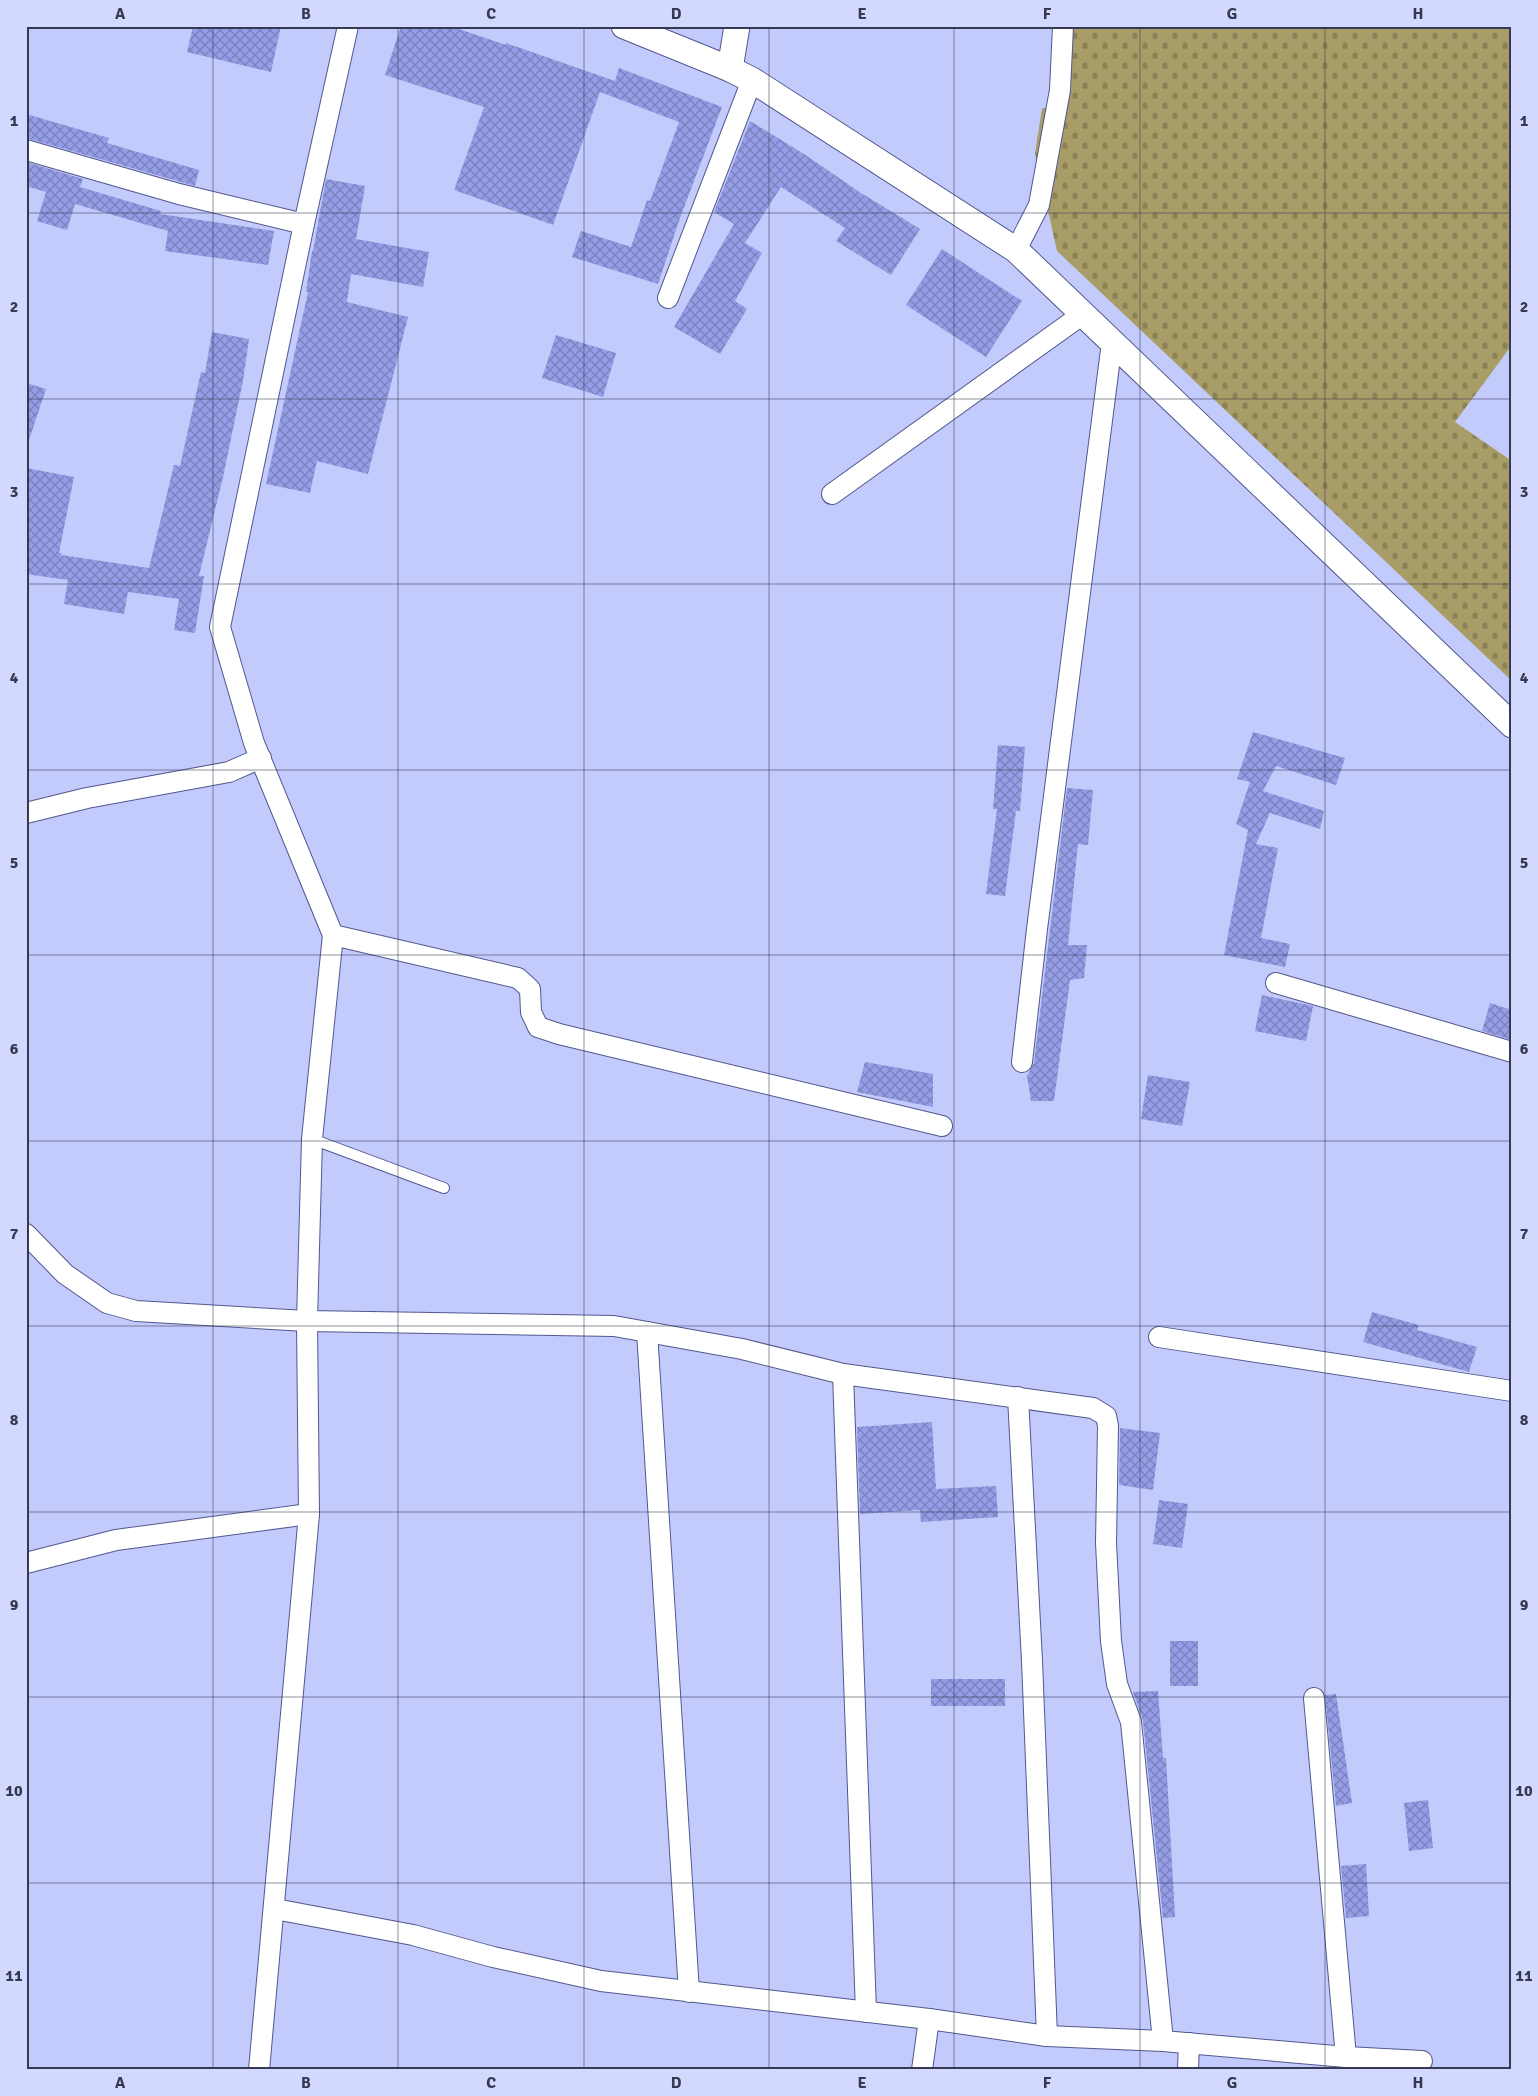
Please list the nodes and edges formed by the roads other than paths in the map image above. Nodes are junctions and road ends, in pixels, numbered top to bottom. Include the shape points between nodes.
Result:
1 (348, 26) edge
2 (624, 26) edge
3 (737, 26) edge
4 (1063, 26) edge
5 (730, 69) junction
6 (752, 80) junction
7 (26, 150) edge
8 (304, 224) junction
9 (1016, 250) junction
10 (668, 298) dead end
11 (1083, 314) junction
12 (1112, 342) junction
13 (832, 494) dead end
14 (1512, 725) edge
15 (260, 758) junction
16 (26, 813) edge
17 (333, 935) junction
18 (1276, 983) dead end
19 (1512, 1052) edge
20 (1022, 1062) dead end
21 (942, 1126) dead end
22 (312, 1139) junction
23 (444, 1188) dead end
24 (26, 1234) edge
25 (307, 1321) junction
26 (647, 1332) junction
27 (1159, 1336) dead end
28 (843, 1374) junction
29 (1512, 1391) edge
30 (1018, 1397) junction
31 (309, 1514) junction
32 (26, 1562) edge
33 (1314, 1698) dead end
34 (275, 1908) junction
35 (689, 1992) junction
36 (866, 2012) junction
37 (929, 2019) junction
38 (1047, 2036) junction
39 (1163, 2041) junction
40 (1189, 2044) junction
41 (1346, 2057) junction
42 (1422, 2060) dead end
43 (1388, 2065) edge
44 (259, 2070) edge
45 (922, 2070) edge
46 (1188, 2070) edge

1 - 8 street
2 - 5 street
3 - 5 street
4 - 9 street via 1060,90 1039,205
5 - 6 street
6 - 9 street
6 - 10 street
7 - 8 street via 179,194
8 - 15 street via 220,627
9 - 11 street
11 - 12 street
11 - 13 street
12 - 14 street
12 - 20 street
15 - 16 street via 229,772 87,798
15 - 17 street
17 - 21 street via 518,978 530,989 531,1012 538,1027 560,1034
17 - 22 street
18 - 19 street
22 - 23 lane
22 - 25 street
24 - 25 street via 65,1274 107,1303 136,1311
25 - 26 street via 614,1326
25 - 31 street
26 - 28 street via 742,1349
26 - 35 street
27 - 29 street
28 - 30 street
28 - 36 street
30 - 38 street
30 - 39 street via 1093,1408 1106,1416 1106,1543 1111,1641 1117,1684 1130,1722
31 - 32 street via 116,1540
31 - 34 street
33 - 41 street
34 - 35 street via 413,1935 601,1981
34 - 44 street
35 - 36 street
36 - 37 street
37 - 38 street
37 - 45 street
38 - 39 street
39 - 40 street
40 - 41 street
40 - 46 street
41 - 43 street
42 - 43 street

